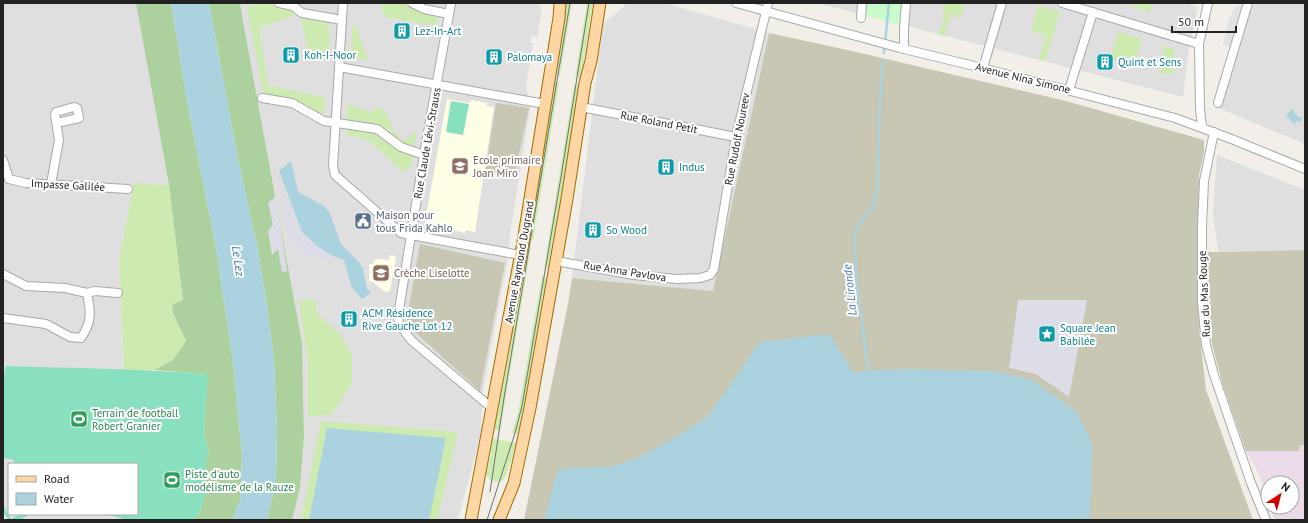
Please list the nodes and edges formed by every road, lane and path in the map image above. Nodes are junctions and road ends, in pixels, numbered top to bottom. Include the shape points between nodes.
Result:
1 (279, 3) edge
2 (343, 3) edge
3 (412, 3) edge
4 (451, 3) edge
5 (560, 3) edge
6 (600, 3) edge
7 (736, 3) edge
8 (862, 3) edge
9 (906, 3) edge
10 (1002, 3) edge
11 (1062, 3) edge
12 (1208, 3) edge
13 (1248, 3) edge
14 (767, 7) edge
15 (1093, 12) junction
16 (449, 14) junction
17 (861, 18) dead end
18 (342, 20) junction
19 (1199, 44) junction
20 (902, 48) junction
21 (339, 67) junction
22 (983, 68) junction
23 (437, 84) junction
24 (1069, 90) junction
25 (262, 98) dead end
26 (1218, 103) dead end
27 (545, 104) junction
28 (581, 107) junction
29 (57, 123) dead end
30 (336, 123) junction
31 (1202, 128) junction
32 (1214, 132) junction
33 (736, 137) junction
34 (424, 155) junction
35 (3, 160) edge
36 (1305, 169) edge
37 (6, 180) edge
38 (51, 184) junction
39 (128, 189) dead end
40 (411, 235) junction
41 (520, 255) junction
42 (556, 261) junction
43 (714, 269) joint
44 (3, 274) edge
45 (86, 293) junction
46 (118, 293) dead end
47 (3, 318) edge
48 (493, 409) junction
49 (471, 520) edge
50 (499, 520) edge
51 (1266, 520) edge

1 - 18 street via 293,6 302,13
2 - 18 street
3 - 16 street via 424,9
4 - 16 street, Rue Claude Lévi-Strauss
5 - 27 main road, Avenue Raymond Dugrand
6 - 28 main road
7 - 14 street, Avenue Nina Simone
8 - 17 street
9 - 20 street
10 - 22 street
11 - 15 street
12 - 19 street
13 - 26 street
14 - 20 street, Avenue Nina Simone via 852,35
14 - 33 street, Rue Rudolf Noureev
15 - 19 street
15 - 24 street
16 - 23 street, Rue Claude Lévi-Strauss
18 - 21 street
19 - 31 street
20 - 22 street, Avenue Nina Simone
21 - 23 street
21 - 30 street
22 - 24 street, Avenue Nina Simone
23 - 27 street
23 - 34 street, Rue Claude Lévi-Strauss
24 - 31 street, Avenue Nina Simone via 1175,118
25 - 30 street via 292,103 324,121
27 - 41 main road, Avenue Raymond Dugrand
28 - 33 street, Rue Roland Petit
28 - 42 main road
29 - 38 street via 59,140
30 - 34 street via 377,129 401,147
30 - 40 street via 333,166 335,175 401,233
31 - 32 street, Avenue Nina Simone
32 - 36 street, Avenue Nina Simone
32 - 51 street, Rue du Mas Rouge via 1204,181 1202,226 1202,302 1206,345 1216,382
33 - 43 street, Rue Rudolf Noureev
34 - 40 street, Rue Claude Lévi-Strauss
35 - 37 street
37 - 38 street, Impasse Galilée
38 - 39 street, Impasse Galilée
40 - 41 street
40 - 48 street, Rue Claude Lévi-Strauss via 399,304 399,324 412,341
41 - 48 main road, Avenue Raymond Dugrand
42 - 43 street, Rue Anna Pavlova via 634,275 676,279 700,278 710,275
42 - 50 main road via 524,440 514,483
44 - 45 street via 26,286 66,288
45 - 46 street
45 - 47 street via 90,319 88,328 81,338 70,337 46,324
48 - 49 main road, Avenue Raymond Dugrand

